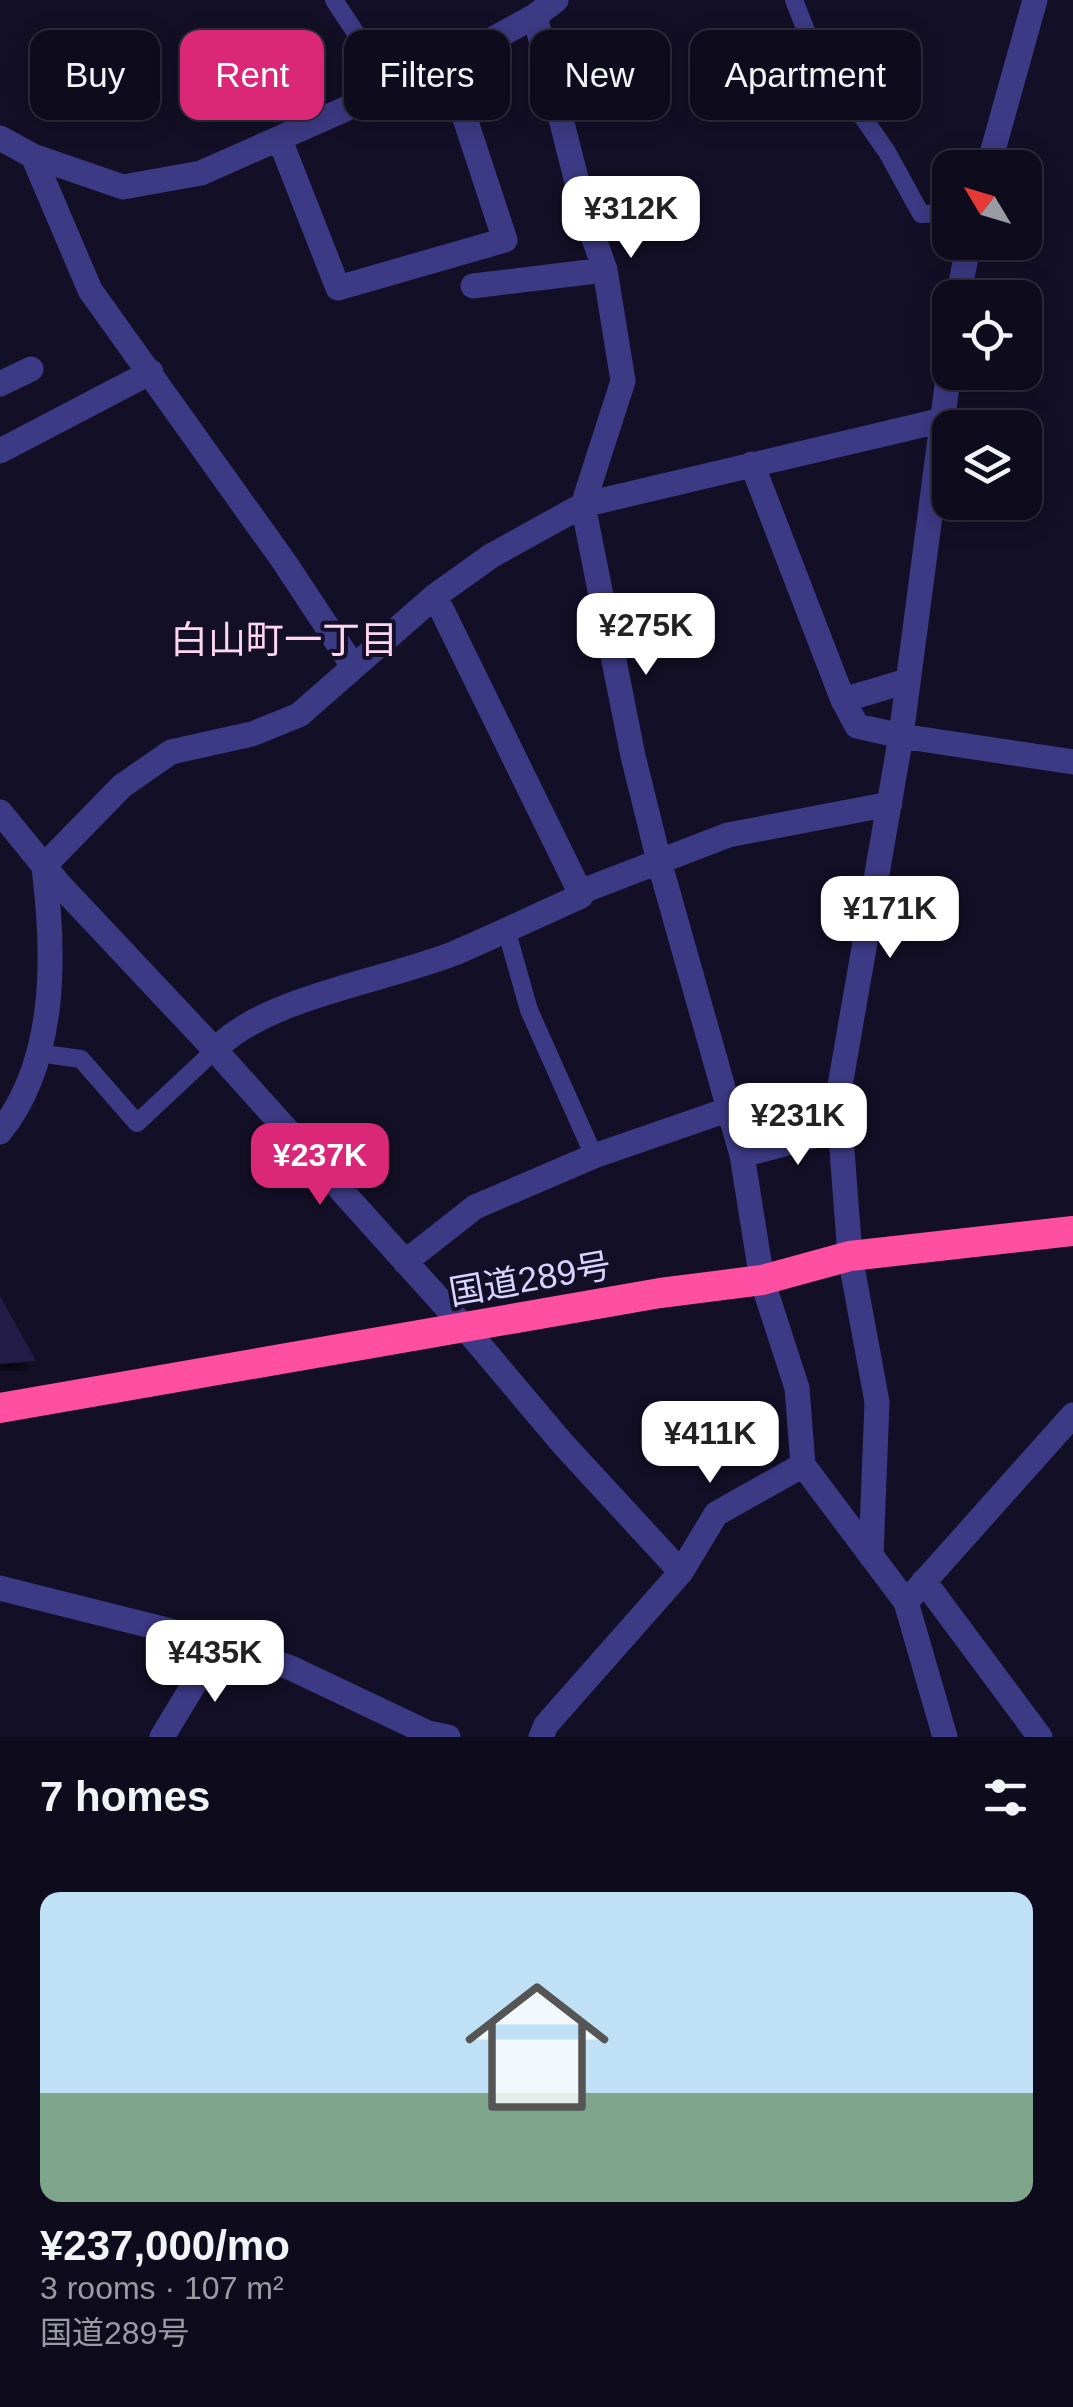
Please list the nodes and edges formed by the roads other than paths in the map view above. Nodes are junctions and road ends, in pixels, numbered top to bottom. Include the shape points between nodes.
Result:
1 (334, 0) edge
2 (794, 0) edge
3 (1035, 0) edge
4 (546, 8) edge
5 (354, 30) edge
6 (507, 30) edge
7 (344, 110) edge
8 (465, 120) edge
9 (0, 138) edge
10 (280, 140) junction
11 (993, 150) edge
12 (34, 156) junction
13 (932, 214) edge
14 (605, 270) junction
15 (473, 286) dead end
16 (30, 369) dead end
17 (151, 372) junction
18 (0, 384) edge
19 (932, 423) edge
20 (0, 451) edge
21 (752, 464) junction
22 (932, 500) edge
23 (582, 505) junction
24 (434, 596) junction
25 (353, 666) junction
26 (907, 682) junction
27 (843, 700) junction
28 (901, 736) junction
29 (1073, 762) edge
30 (890, 804) junction
31 (0, 812) edge
32 (659, 861) junction
33 (44, 866) junction
34 (580, 892) junction
35 (506, 929) junction
36 (215, 1050) junction
37 (38, 1053) junction
38 (730, 1110) junction
39 (841, 1129) junction
40 (0, 1132) edge
41 (742, 1155) junction
42 (594, 1156) junction
43 (1073, 1231) edge
44 (850, 1256) junction
45 (405, 1262) junction
46 (762, 1280) junction
47 (466, 1328) junction
48 (0, 1408) edge
49 (1073, 1415) edge
50 (802, 1466) junction
51 (871, 1556) junction
52 (681, 1572) junction
53 (924, 1582) junction
54 (0, 1588) edge
55 (906, 1602) junction
56 (219, 1643) junction
57 (162, 1737) edge
58 (448, 1737) edge
59 (541, 1737) edge
60 (945, 1737) edge
61 (1040, 1737) edge

1 - 5 lane
2 - 13 lane via 810,41 921,214
3 - 11 street
4 - 6 street
4 - 14 street via 584,210
7 - 10 street
8 - 10 street via 505,240 338,288
9 - 12 street
10 - 12 street via 201,172 123,186
12 - 17 street via 90,290
14 - 15 street
14 - 23 street via 622,382
16 - 18 street
17 - 20 street
17 - 25 street
19 - 21 street
21 - 23 street
21 - 27 street
22 - 26 street
23 - 24 street
23 - 32 street
24 - 25 street
24 - 34 street
25 - 33 street via 299,715 252,734 170,752 122,786
26 - 27 street
26 - 28 street
27 - 28 street via 857,726
28 - 29 street
28 - 30 street
30 - 32 street via 728,835
30 - 39 street via 838,1096
31 - 33 street
32 - 34 street
32 - 38 street
33 - 36 street
33 - 37 street via 48,1011
34 - 35 street
35 - 36 street via 233,1030
35 - 42 lane via 529,1010
36 - 37 lane via 137,1123 81,1058
36 - 45 street
37 - 40 street via 19,1108
38 - 41 street
38 - 42 street
39 - 41 street
39 - 44 street
41 - 46 street
42 - 45 street via 475,1207
43 - 44 highway, 国道289号
44 - 46 highway, 国道289号
44 - 51 street via 877,1402
45 - 47 street
46 - 47 highway, 国道289号
46 - 50 street via 798,1388
47 - 48 highway, 国道289号
47 - 52 street
49 - 53 street
50 - 51 street
50 - 52 street via 716,1514
51 - 55 street
52 - 59 street
53 - 55 street
53 - 61 street
54 - 56 street
55 - 60 street
56 - 57 street
56 - 58 street

